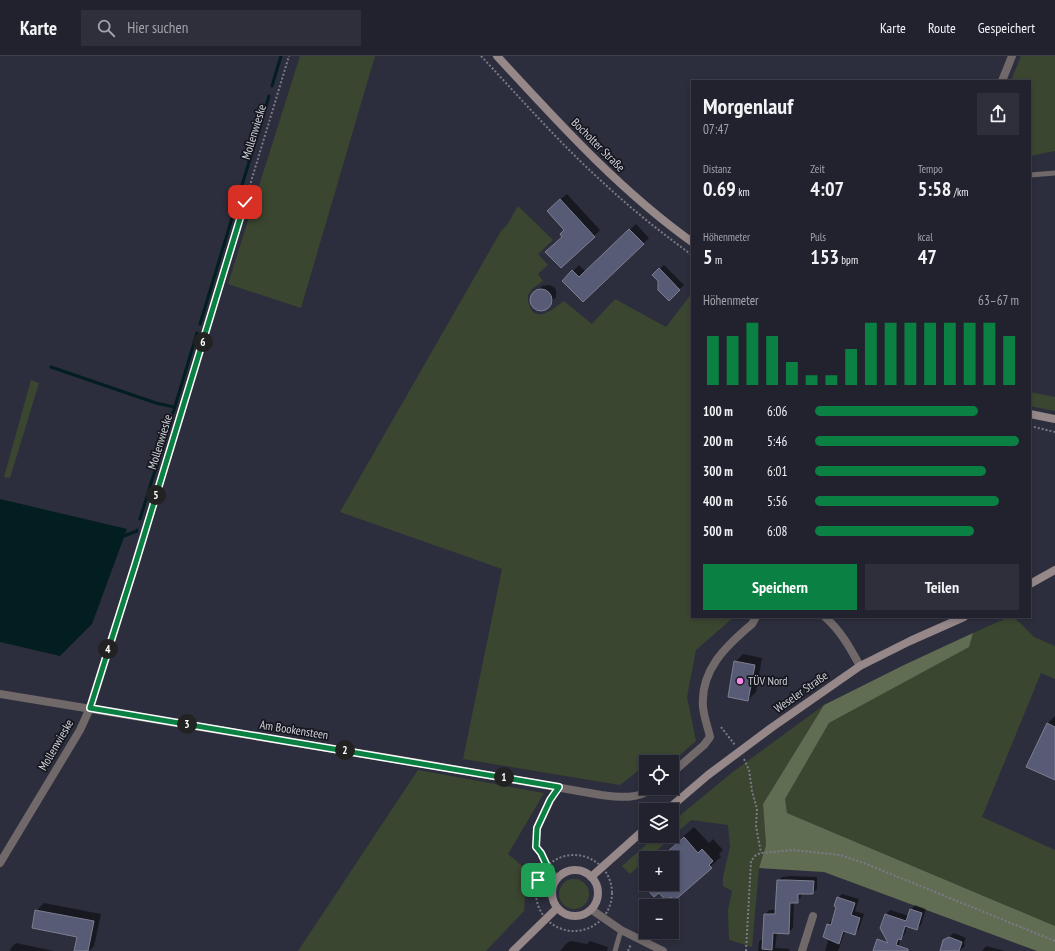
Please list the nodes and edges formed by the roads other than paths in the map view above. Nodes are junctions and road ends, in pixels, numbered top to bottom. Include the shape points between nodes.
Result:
1 (497, 56) edge
2 (1012, 56) edge
3 (1002, 80) edge
4 (1055, 174) edge
5 (1031, 175) edge
6 (691, 241) edge
7 (1031, 414) edge
8 (1055, 419) edge
9 (1055, 570) edge
10 (1031, 583) edge
11 (755, 618) edge
12 (826, 618) edge
13 (962, 618) edge
14 (860, 666) junction
15 (0, 694) edge
16 (90, 708) junction
17 (679, 766) edge
18 (639, 795) edge
19 (676, 803) edge
20 (639, 834) edge
21 (0, 863) edge
22 (547, 866) road end
23 (591, 877) junction
24 (558, 878) junction
25 (558, 908) junction
26 (592, 910) junction
27 (813, 916) dead end
28 (621, 930) junction
29 (513, 951) edge
30 (615, 951) edge
31 (663, 951) edge
32 (802, 951) edge

1 - 6 street, Bocholter Straße via 618,182
2 - 3 street
4 - 5 lane
7 - 8 street
9 - 10 street
11 - 17 street via 718,656 708,673 703,691 703,706 710,737
12 - 14 street via 836,627
13 - 14 street, Weseler Straße
14 - 19 street, Weseler Straße via 776,724
15 - 16 street, Am Bookensteen
16 - 18 street, Am Bookensteen via 601,795 631,797
16 - 21 street, Mollenwieske via 80,730
20 - 23 street
22 - 24 lane
23 - 24 street via 586,872 572,870
23 - 26 street via 598,889 596,904
24 - 25 street via 552,889 552,896
25 - 26 street via 570,916 578,916
25 - 29 street
26 - 28 street
27 - 32 street
28 - 30 lane
28 - 31 street

